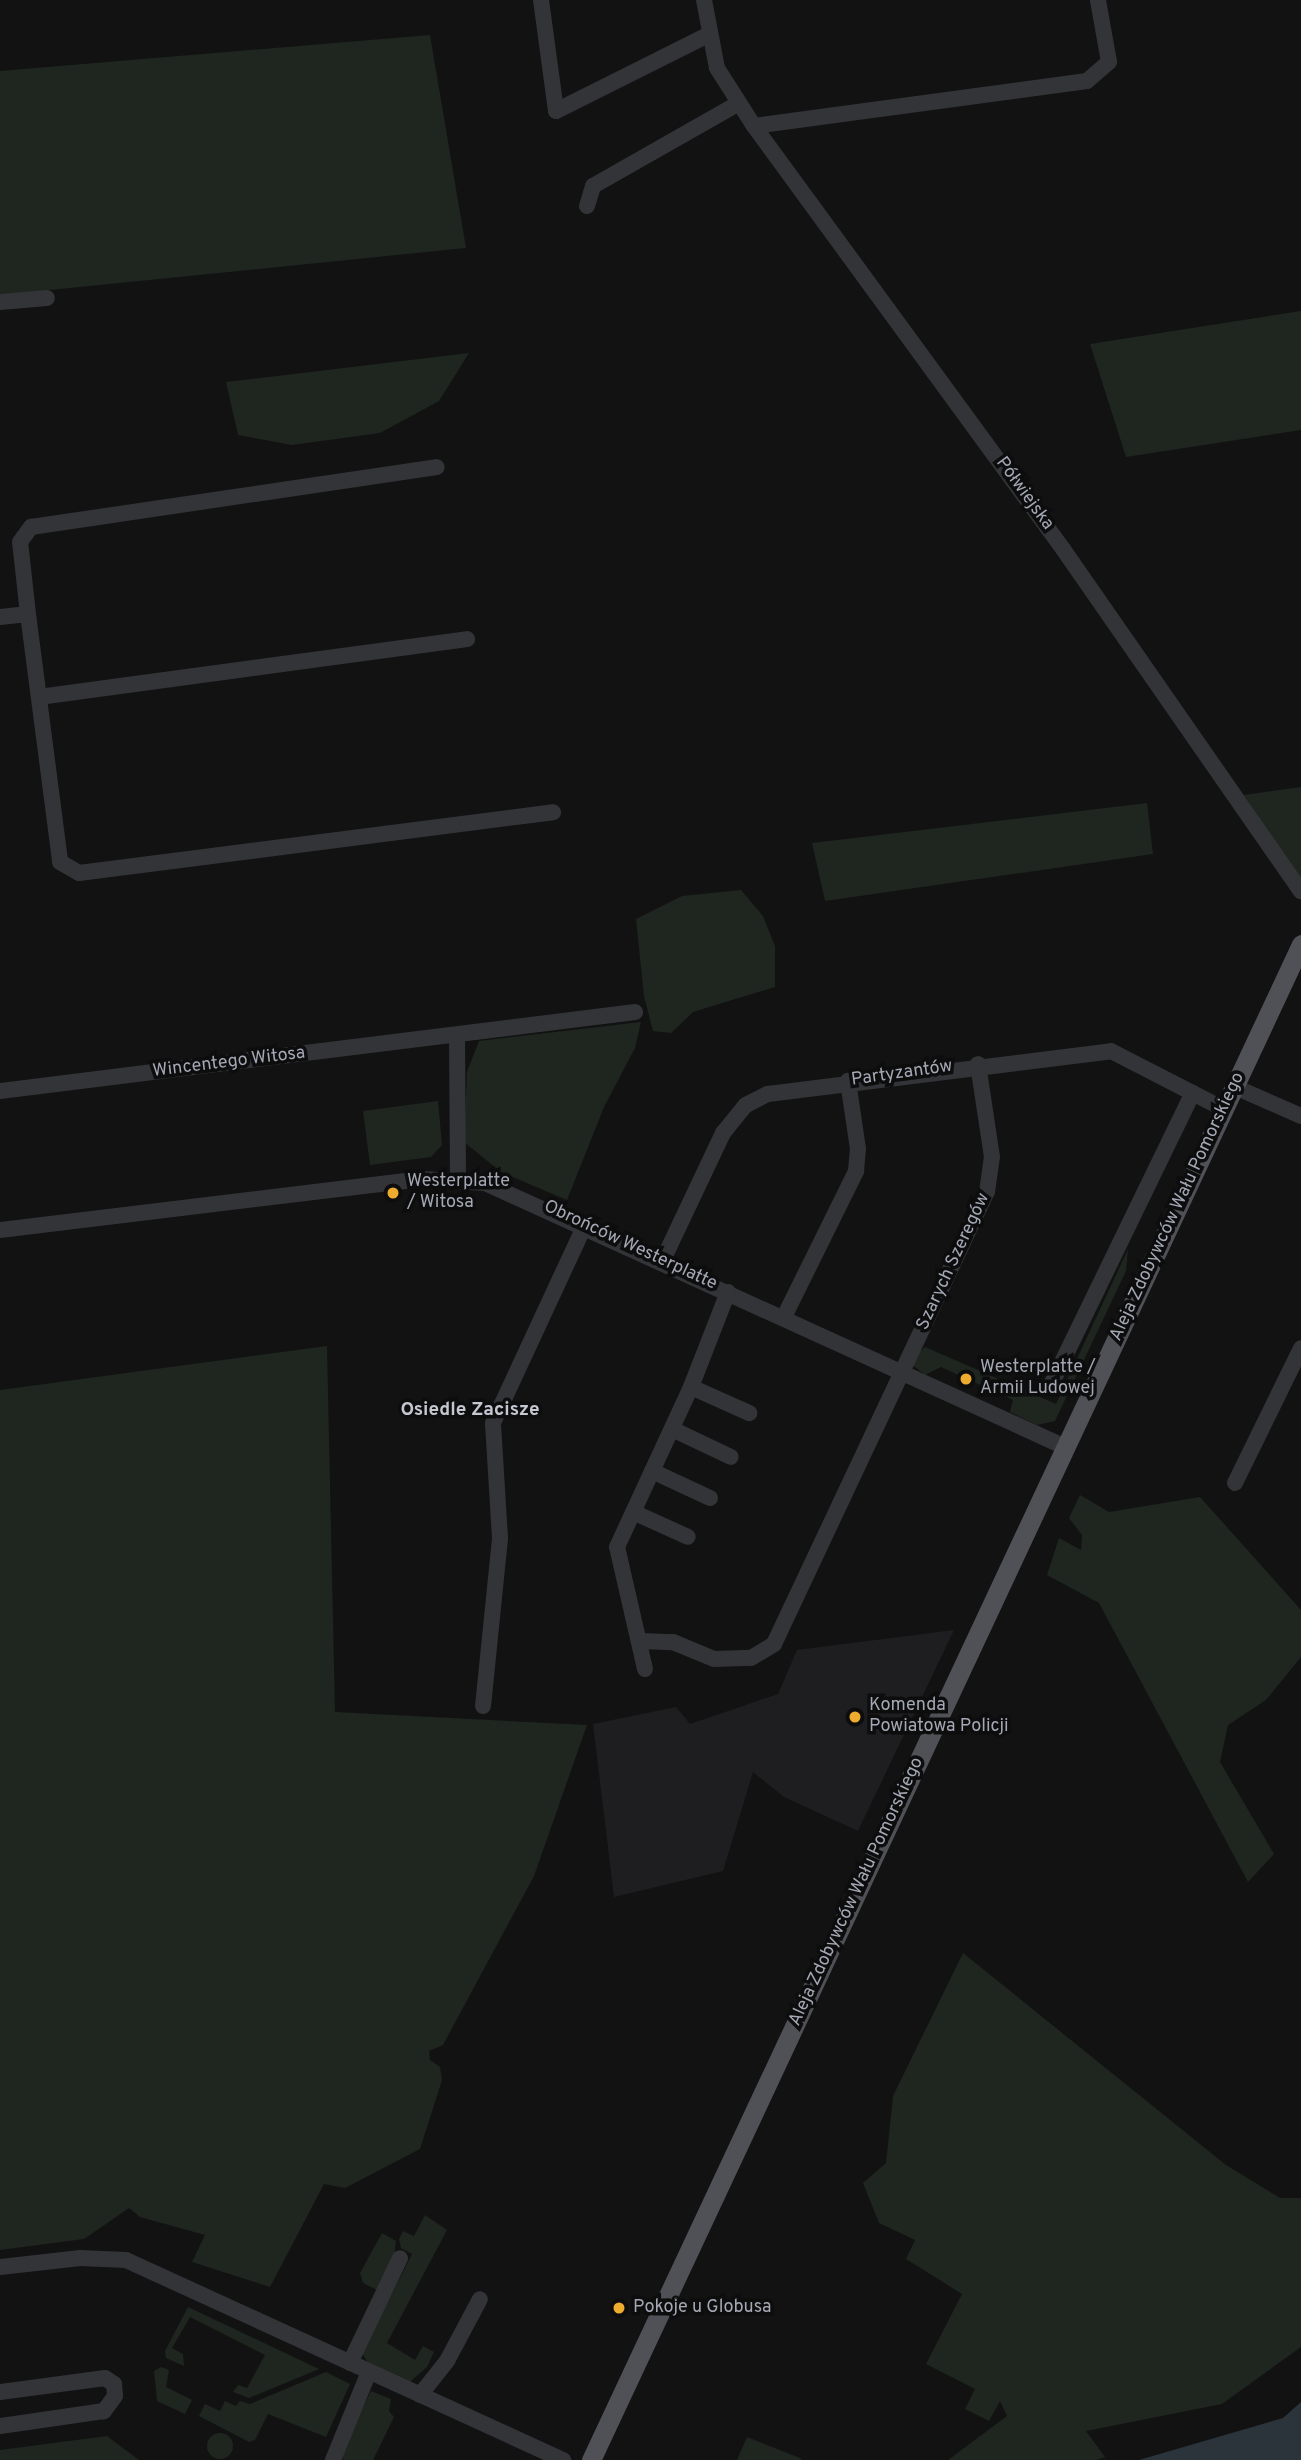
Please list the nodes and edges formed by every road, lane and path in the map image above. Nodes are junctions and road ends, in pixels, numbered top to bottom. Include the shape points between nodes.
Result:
1 (541, 0) edge
2 (704, 0) edge
3 (1098, 0) edge
4 (710, 34) junction
5 (739, 103) junction
6 (754, 126) junction
7 (587, 206) dead end
8 (47, 298) dead end
9 (0, 302) edge
10 (437, 467) dead end
11 (28, 614) junction
12 (0, 617) edge
13 (467, 639) dead end
14 (39, 697) junction
15 (554, 812) dead end
16 (1301, 891) edge
17 (1301, 944) edge
18 (635, 1012) dead end
19 (457, 1035) junction
20 (978, 1064) junction
21 (848, 1081) junction
22 (1235, 1087) junction
23 (0, 1091) edge
24 (1193, 1093) junction
25 (1224, 1109) junction
26 (1301, 1116) edge
27 (458, 1178) junction
28 (585, 1225) junction
29 (0, 1230) edge
30 (662, 1262) junction
31 (728, 1292) junction
32 (784, 1317) junction
33 (1301, 1348) edge
34 (904, 1375) junction
35 (691, 1387) junction
36 (1050, 1387) dead end
37 (748, 1413) dead end
38 (672, 1429) junction
39 (1065, 1447) junction
40 (731, 1457) dead end
41 (653, 1471) junction
42 (1235, 1483) dead end
43 (710, 1498) dead end
44 (633, 1512) junction
45 (688, 1537) dead end
46 (640, 1641) junction
47 (645, 1669) dead end
48 (483, 1706) dead end
49 (400, 2258) dead end
50 (0, 2267) edge
51 (480, 2299) dead end
52 (350, 2363) junction
53 (369, 2372) junction
54 (0, 2392) edge
55 (420, 2395) junction
56 (0, 2426) edge
57 (333, 2460) edge
58 (563, 2460) edge
59 (592, 2460) edge

1 - 4 street via 556,111
2 - 4 street, Półwiejska
3 - 6 street via 1109,62 1087,82
4 - 5 street, Półwiejska via 716,68
5 - 6 street, Półwiejska
5 - 7 street via 593,186
6 - 16 street, Półwiejska via 1055,538
8 - 9 street
10 - 11 street via 31,527 20,542
11 - 12 street
11 - 14 street
13 - 14 street
14 - 15 street via 61,862 79,873
17 - 22 main road, Aleja Zdobywców Wału Pomorskiego
18 - 19 street, Wincentego Witosa
19 - 23 street, Wincentego Witosa
19 - 27 street
20 - 21 street, Partyzantów
20 - 24 street, Partyzantów via 1111,1051
20 - 34 street, Szarych Szeregów via 992,1177
21 - 30 street, Partyzantów via 768,1094 733,1118
21 - 32 street via 858,1149 856,1171
22 - 25 main road, Aleja Zdobywców Wału Pomorskiego
22 - 26 street
24 - 25 street, Partyzantów
24 - 36 street
25 - 39 main road, Aleja Zdobywców Wału Pomorskiego
27 - 28 street, Obrońców Westerplatte via 506,1189
27 - 29 street, Obrońców Westerplatte
28 - 30 street, Obrońców Westerplatte
28 - 48 street via 493,1423 499,1538
30 - 31 street, Obrońców Westerplatte
31 - 32 street, Obrońców Westerplatte
31 - 35 street
32 - 34 street, Obrońców Westerplatte
33 - 42 street
34 - 39 street, Obrońców Westerplatte
34 - 46 street, Szarych Szeregów via 774,1644 751,1658 714,1659 673,1642
35 - 37 street
35 - 38 street
38 - 40 street
38 - 41 street
39 - 59 main road, Aleja Zdobywców Wału Pomorskiego
41 - 43 street
41 - 44 street
44 - 45 street
44 - 46 street via 617,1547
46 - 47 street
49 - 52 street
50 - 52 street via 80,2258 126,2260
51 - 55 street via 447,2361
52 - 53 street
53 - 55 street
53 - 57 street
54 - 56 street via 105,2378 114,2384 115,2396 104,2411
55 - 58 street

